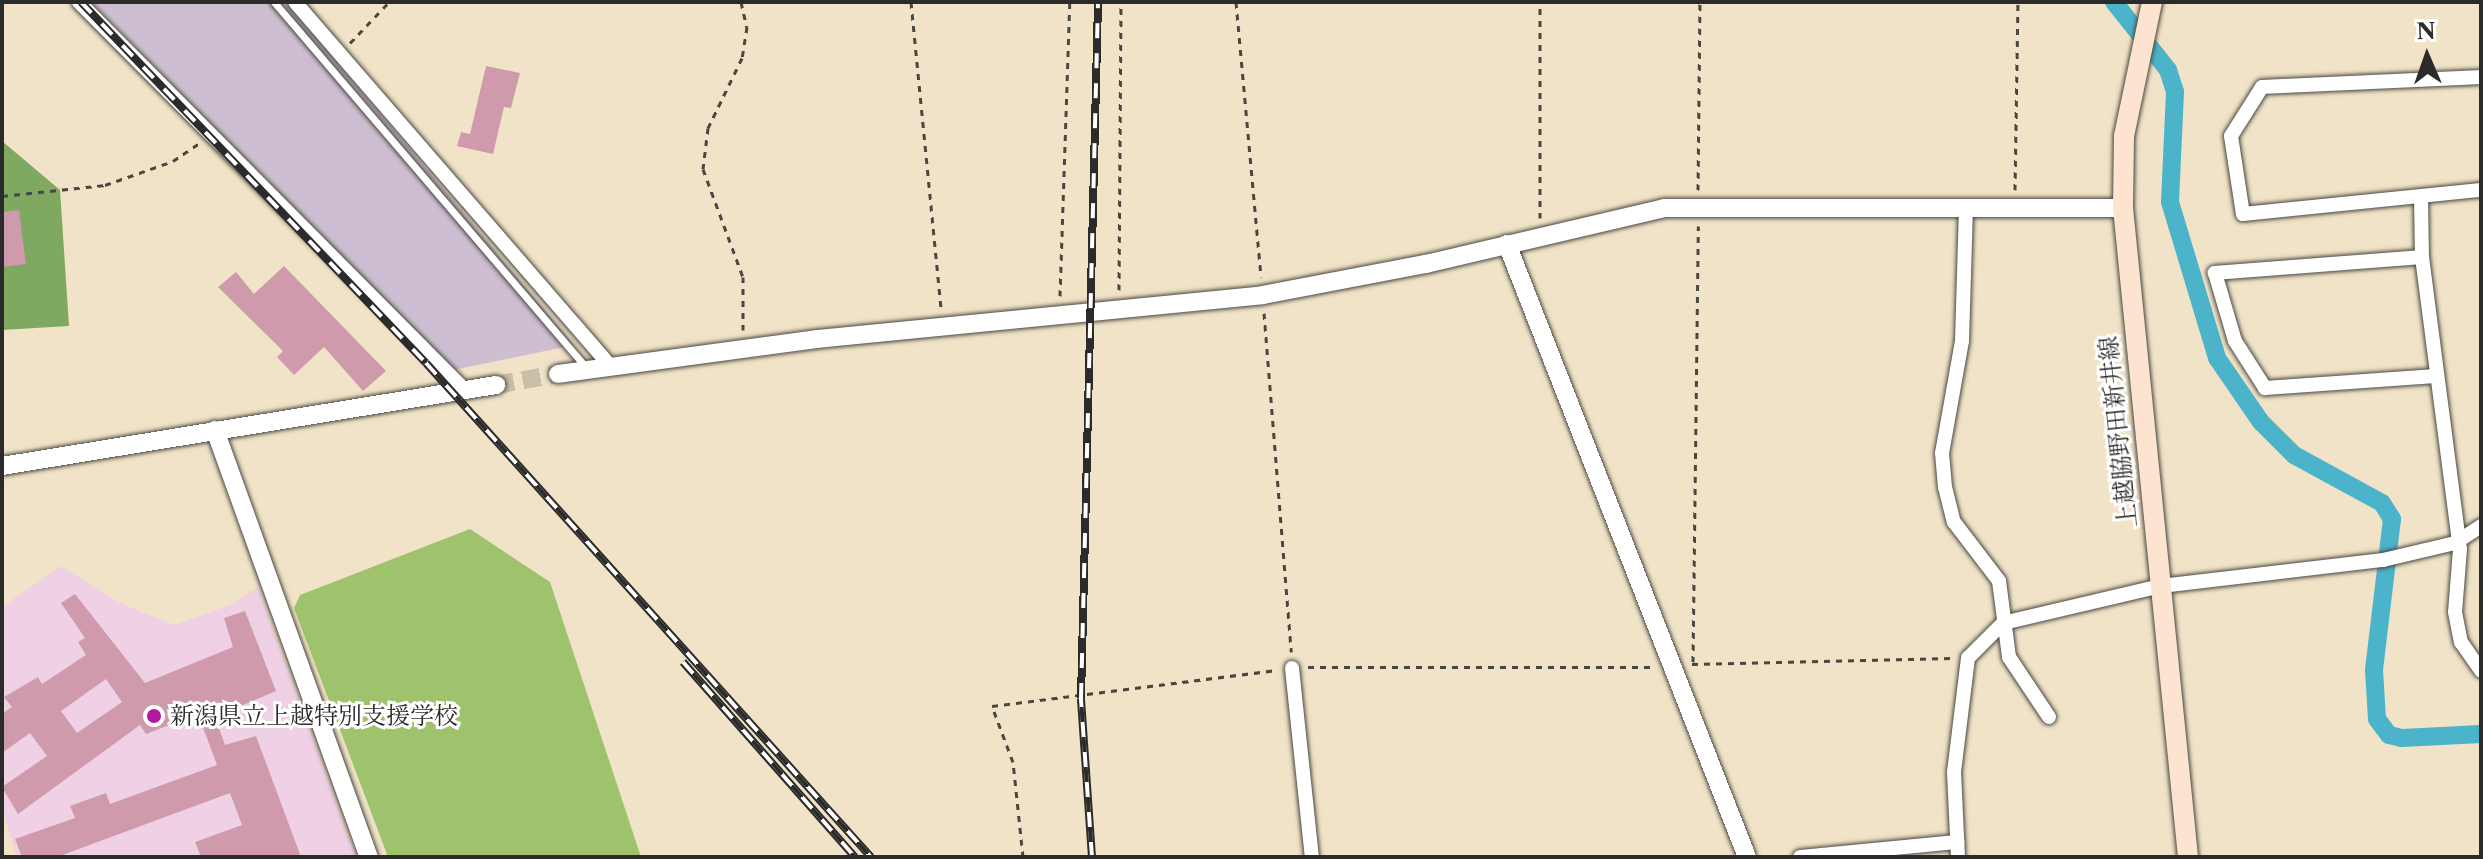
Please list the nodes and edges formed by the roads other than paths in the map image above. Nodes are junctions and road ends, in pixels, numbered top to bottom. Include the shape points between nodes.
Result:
1 (79, 2) edge
2 (274, 2) edge
3 (295, 2) edge
4 (2152, 2) edge
5 (2481, 77) edge
6 (2481, 190) edge
7 (2421, 196) junction
8 (1966, 207) junction
9 (2123, 208) junction
10 (1507, 244) junction
11 (2422, 257) junction
12 (611, 367) junction
13 (588, 370) junction
14 (558, 374) tunnel mouth
15 (2436, 376) junction
16 (496, 385) tunnel mouth
17 (464, 389) junction
18 (215, 430) junction
19 (2, 466) edge
20 (2481, 526) edge
21 (2455, 543) junction
22 (2161, 586) junction
23 (2003, 623) junction
24 (1292, 668) road end
25 (2481, 671) edge
26 (2049, 717) dead end
27 (1957, 850) edge
28 (369, 857) edge
29 (1312, 857) edge
30 (1747, 857) edge
31 (1800, 857) edge
32 (2188, 857) edge

1 - 17 street
2 - 13 lane
3 - 12 street
4 - 9 main road, 上越脇野田新井線 via 2124,136
5 - 7 street via 2262,87 2231,136 2243,214
6 - 7 street
7 - 11 street
8 - 9 street
8 - 10 street via 1698,205 1623,214
8 - 23 street via 1962,341 1942,453 1945,487 1954,522 1999,581
9 - 22 main road, 上越脇野田新井線
10 - 12 street via 1263,295 943,326
10 - 30 street
11 - 15 street
11 - 15 street via 2215,273 2235,341 2265,388
12 - 13 street
13 - 14 street
15 - 21 street
16 - 17 street
17 - 18 street
18 - 19 street
18 - 28 street
20 - 21 street
21 - 22 street via 2383,560
21 - 25 street via 2460,549 2455,612 2461,642
22 - 23 street
22 - 32 main road, 上越脇野田新井線
23 - 26 street via 2009,657
23 - 27 street via 1968,658 1954,772
24 - 29 street
27 - 31 street

